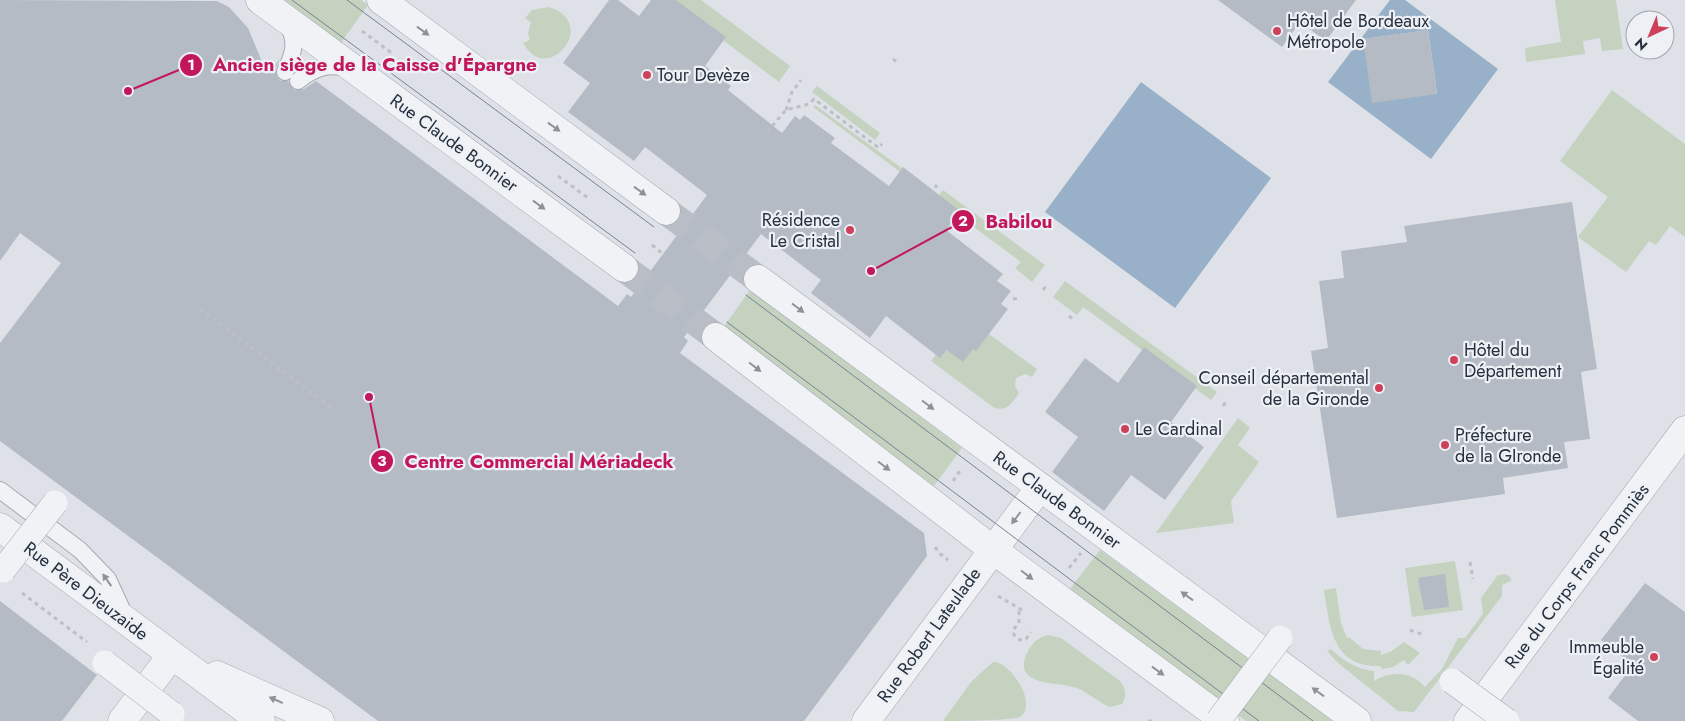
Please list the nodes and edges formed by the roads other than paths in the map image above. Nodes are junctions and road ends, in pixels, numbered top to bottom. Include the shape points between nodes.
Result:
1 (260, 0) edge
2 (382, 1) edge
3 (282, 16) junction
4 (346, 64) junction
5 (666, 211) tunnel mouth
6 (624, 268) tunnel mouth
7 (758, 279) tunnel mouth
8 (716, 337) tunnel mouth
9 (1685, 430) edge
10 (1040, 487) junction
11 (0, 490) edge
12 (55, 503) dead end
13 (0, 527) edge
14 (992, 549) junction
15 (9, 580) road end
16 (128, 623) junction
17 (1280, 638) dead end
18 (99, 655) road end
19 (172, 655) junction
20 (1452, 681) dead end
21 (172, 714) dead end
22 (122, 721) edge
23 (261, 721) edge
24 (320, 721) edge
25 (866, 721) edge
26 (1218, 721) edge
27 (1225, 721) edge
28 (1357, 721) edge
29 (1468, 721) edge
30 (1507, 721) edge

1 - 3 street, Rue Claude Bonnier
2 -> 5 street
3 - 4 street, Rue Claude Bonnier
3 - 4 lane via 292,32 292,77 333,64
4 -> 6 street, Rue Claude Bonnier
7 -> 10 street, Rue Claude Bonnier
8 -> 14 street
9 - 29 street, Rue du Corps Franc Pommiès
10 -> 14 street, Rue Robert Lateulade
28 -> 10 street, Rue Claude Bonnier
16 -> 11 lane via 108,579 80,550
12 - 15 street, bridge
13 - 16 street, Rue Père Dieuzaide
14 - 25 street, Rue Robert Lateulade
14 -> 27 street
16 - 19 street, Rue Père Dieuzaide
17 - 26 street, bridge
18 - 21 street, bridge
19 - 22 street
19 - 23 street, Rue Père Dieuzaide
24 -> 19 street, Rue Père Dieuzaide
20 - 30 street, bridge

